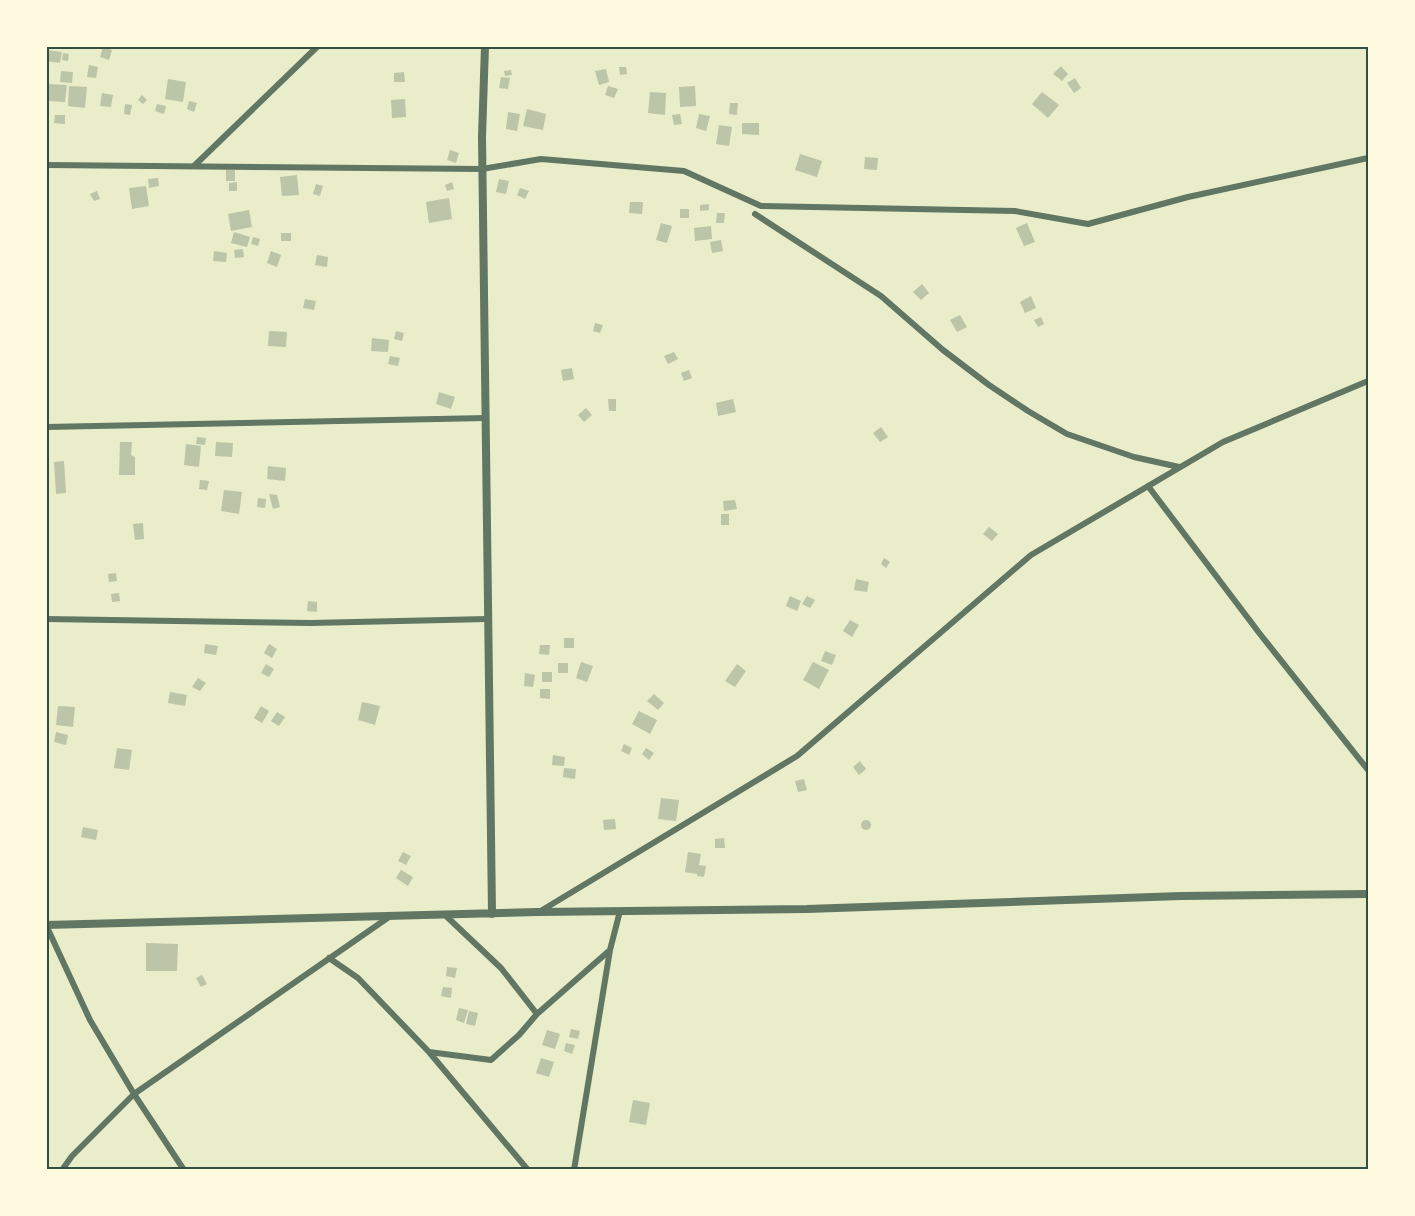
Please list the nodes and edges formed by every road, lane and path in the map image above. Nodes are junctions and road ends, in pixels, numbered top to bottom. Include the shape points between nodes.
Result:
1 (318, 46) edge
2 (485, 46) edge
3 (1368, 158) edge
4 (46, 165) edge
5 (194, 166) junction
6 (482, 169) junction
7 (755, 213) dead end
8 (1368, 381) edge
9 (486, 418) junction
10 (46, 427) edge
11 (1180, 467) junction
12 (1148, 486) junction
13 (46, 619) edge
14 (488, 619) junction
15 (1368, 770) edge
16 (1368, 894) edge
17 (620, 911) junction
18 (538, 912) junction
19 (492, 914) junction
20 (445, 915) junction
21 (389, 916) junction
22 (46, 925) edge
23 (610, 950) junction
24 (329, 958) junction
25 (537, 1014) junction
26 (429, 1052) junction
27 (134, 1094) junction
28 (62, 1170) edge
29 (184, 1170) edge
30 (528, 1170) edge
31 (574, 1170) edge

1 - 5 street
2 - 6 street
3 - 6 street via 1188,197 1088,224 1015,211 761,206 684,171 541,159
4 - 5 street
5 - 6 street
6 - 9 street
7 - 11 street via 881,296 943,350 1028,411 1067,434 1134,457
8 - 11 street via 1223,442
9 - 10 street
9 - 14 street
11 - 12 street
12 - 15 street
12 - 18 street via 1031,555 797,756
13 - 14 street via 311,623
14 - 19 street
16 - 17 street
17 - 18 street
17 - 23 street
18 - 19 street
19 - 20 street
20 - 21 street
20 - 25 street via 501,968
21 - 22 street
21 - 24 street
22 - 27 street via 90,1020
23 - 25 street
23 - 31 street
24 - 26 street via 358,978
24 - 27 street
25 - 26 street via 491,1060
26 - 30 street
27 - 28 street
27 - 29 street

